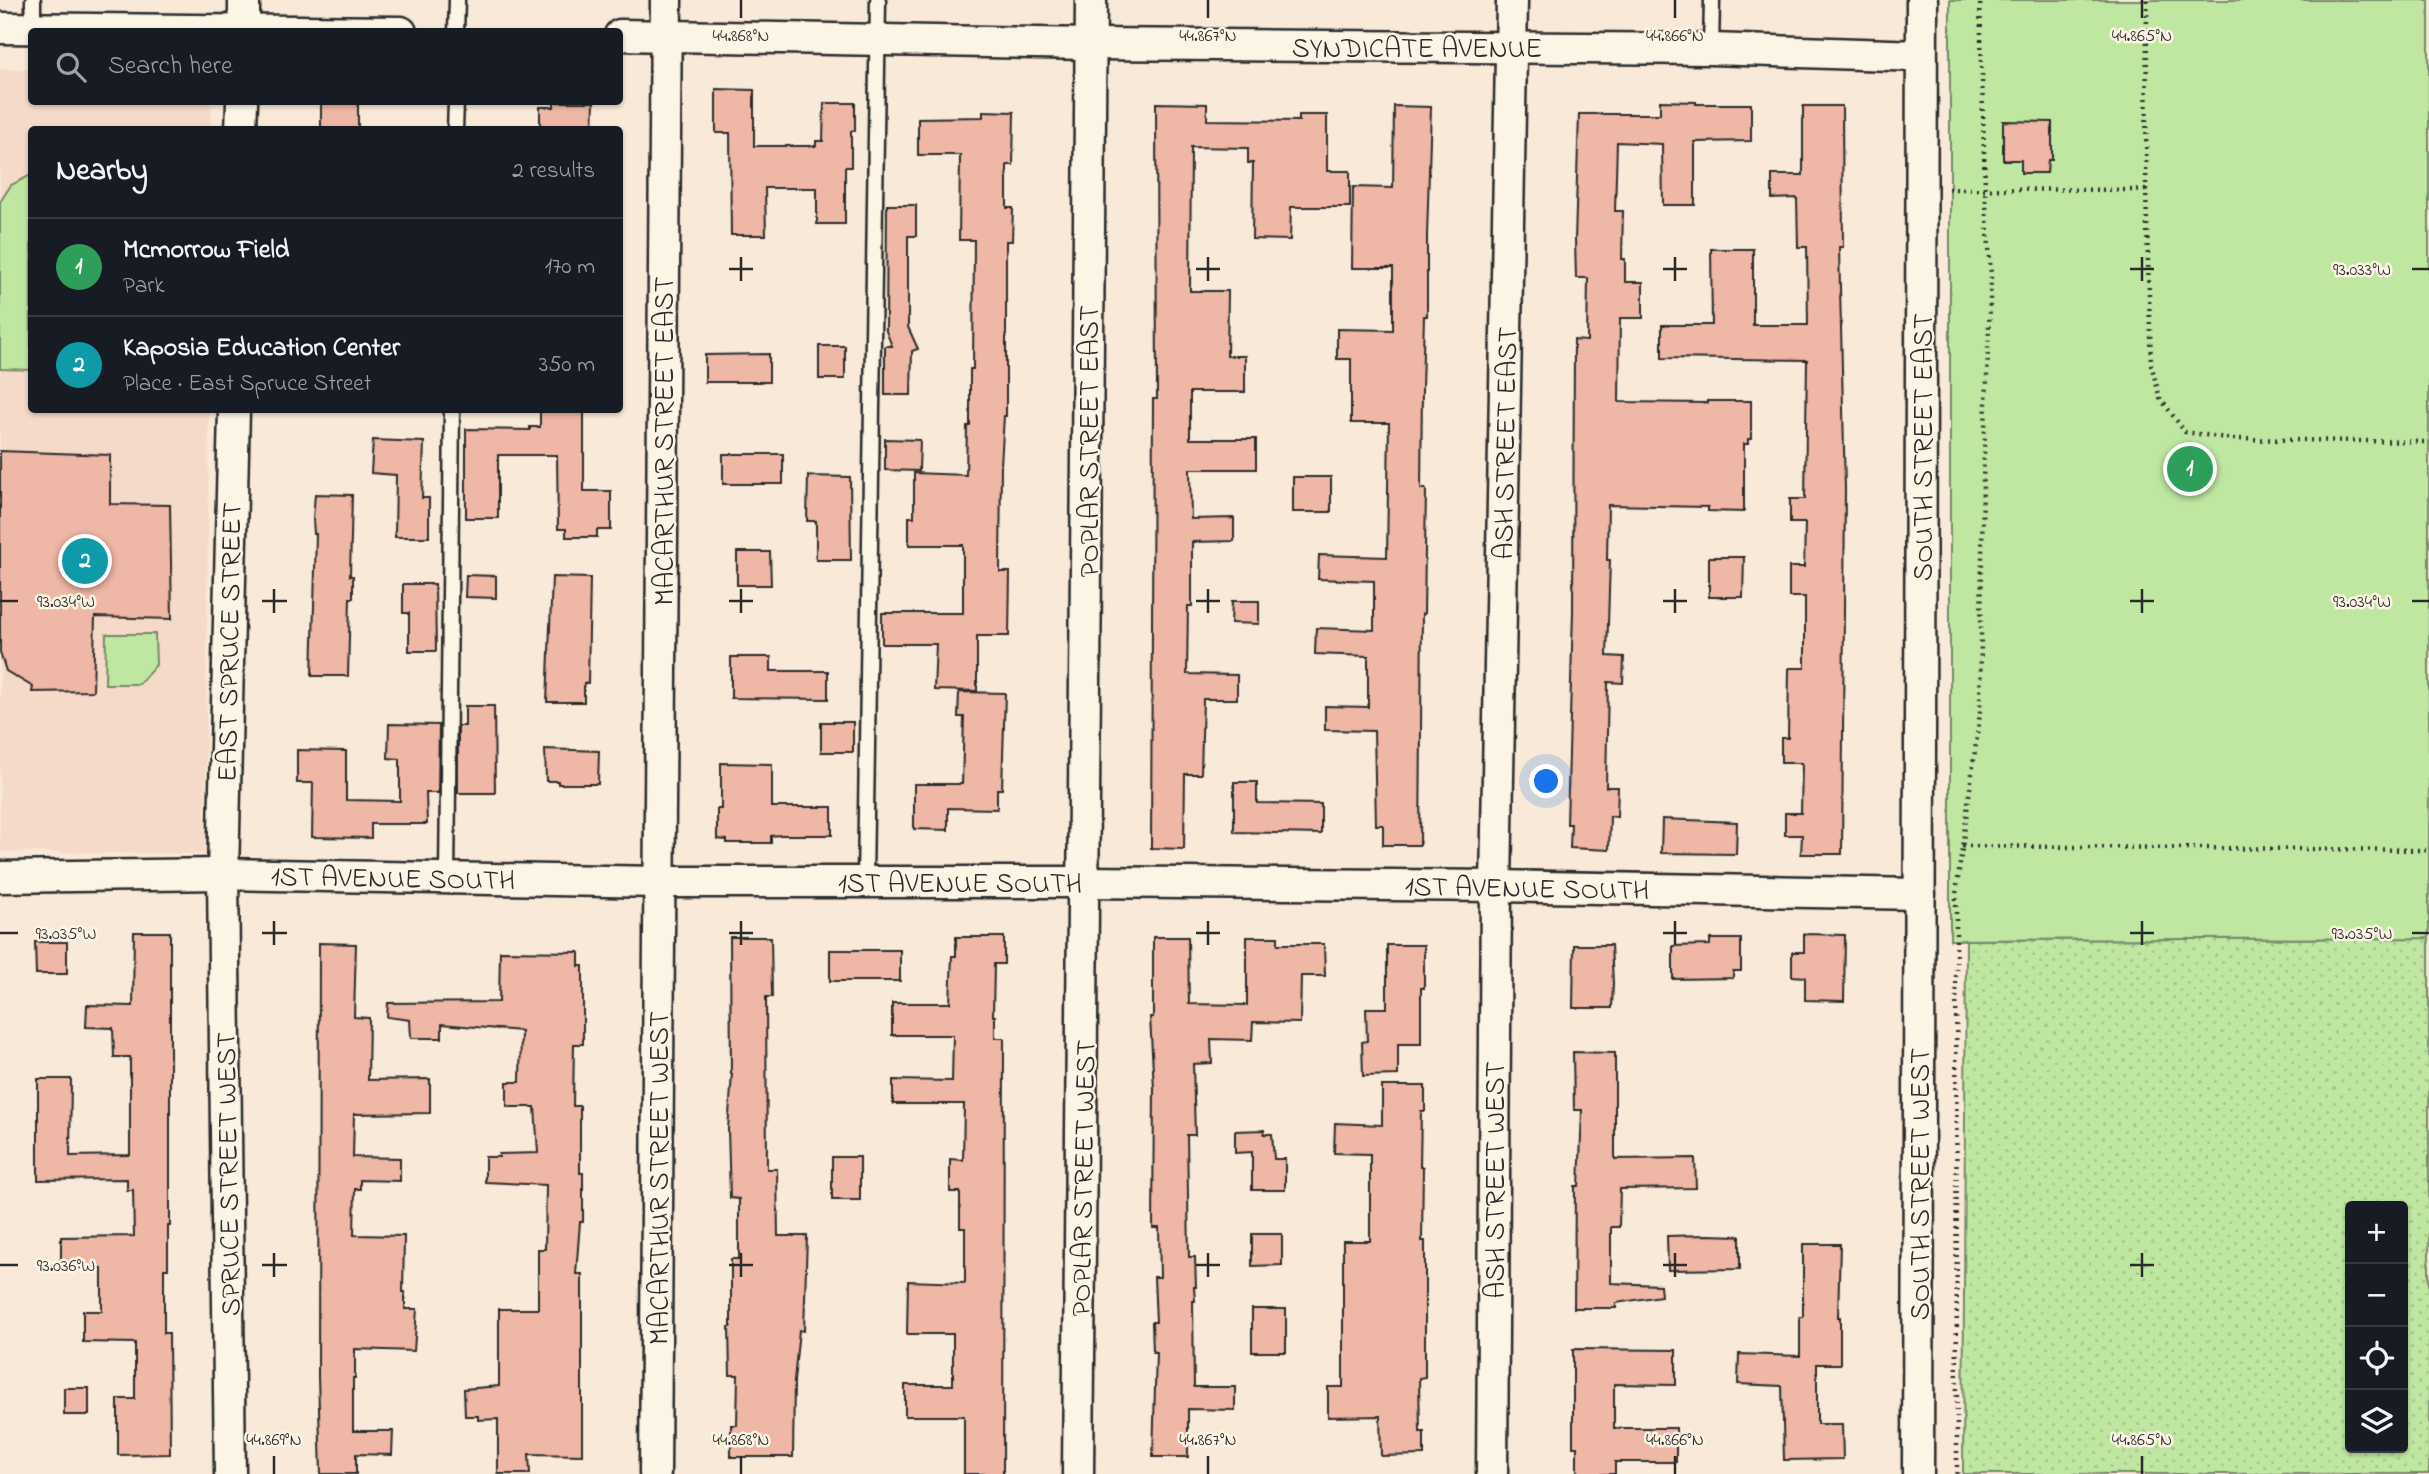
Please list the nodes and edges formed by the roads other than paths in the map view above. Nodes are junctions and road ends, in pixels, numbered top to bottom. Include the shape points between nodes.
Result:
1 (457, 0) edge
2 (666, 0) edge
3 (877, 0) edge
4 (1091, 0) edge
5 (1511, 0) edge
6 (1712, 0) edge
7 (1922, 0) edge
8 (33, 14) edge
9 (244, 20) edge
10 (0, 28) edge
11 (349, 28) edge
12 (456, 28) edge
13 (623, 35) edge
14 (666, 36) junction
15 (877, 40) junction
16 (1090, 44) junction
17 (1511, 47) junction
18 (1711, 49) junction
19 (1921, 57) junction
20 (242, 105) edge
21 (456, 105) edge
22 (241, 126) edge
23 (455, 126) edge
24 (234, 413) edge
25 (452, 413) edge
26 (223, 874) junction
27 (0, 877) edge
28 (447, 878) junction
29 (660, 882) junction
30 (865, 882) junction
31 (1085, 882) junction
32 (1496, 886) junction
33 (1920, 894) junction
34 (230, 1474) edge
35 (655, 1474) edge
36 (1078, 1474) edge
37 (1492, 1474) edge
38 (1918, 1474) edge

1 - 12 lane
2 - 14 street, MACARTHUR STREET EAST
3 - 15 lane
4 - 16 street, POPLAR STREET EAST
5 - 17 street, ASH STREET EAST
6 - 18 lane
7 - 19 street, SOUTH STREET EAST
8 - 9 street
8 - 10 street
9 - 11 street
13 - 14 street, SYNDICATE AVENUE
14 - 15 street, SYNDICATE AVENUE
14 - 29 street, MACARTHUR STREET EAST
15 - 16 street, SYNDICATE AVENUE
15 - 30 lane
16 - 17 street, SYNDICATE AVENUE
16 - 31 street, POPLAR STREET EAST
17 - 18 street, SYNDICATE AVENUE
17 - 32 street, ASH STREET EAST
18 - 19 street, SYNDICATE AVENUE
19 - 33 street, SOUTH STREET EAST
20 - 22 street
21 - 23 lane
24 - 26 street, EAST SPRUCE STREET
25 - 28 lane
26 - 27 street, 1ST AVENUE SOUTH
26 - 28 street, 1ST AVENUE SOUTH
26 - 34 street, SPRUCE STREET WEST
28 - 29 street, 1ST AVENUE SOUTH
29 - 30 street, 1ST AVENUE SOUTH
29 - 35 street, MACARTHUR STREET WEST
30 - 31 street, 1ST AVENUE SOUTH
31 - 32 street, 1ST AVENUE SOUTH
31 - 36 street, POPLAR STREET WEST
32 - 33 street, 1ST AVENUE SOUTH
32 - 37 street, ASH STREET WEST
33 - 38 street, SOUTH STREET WEST

